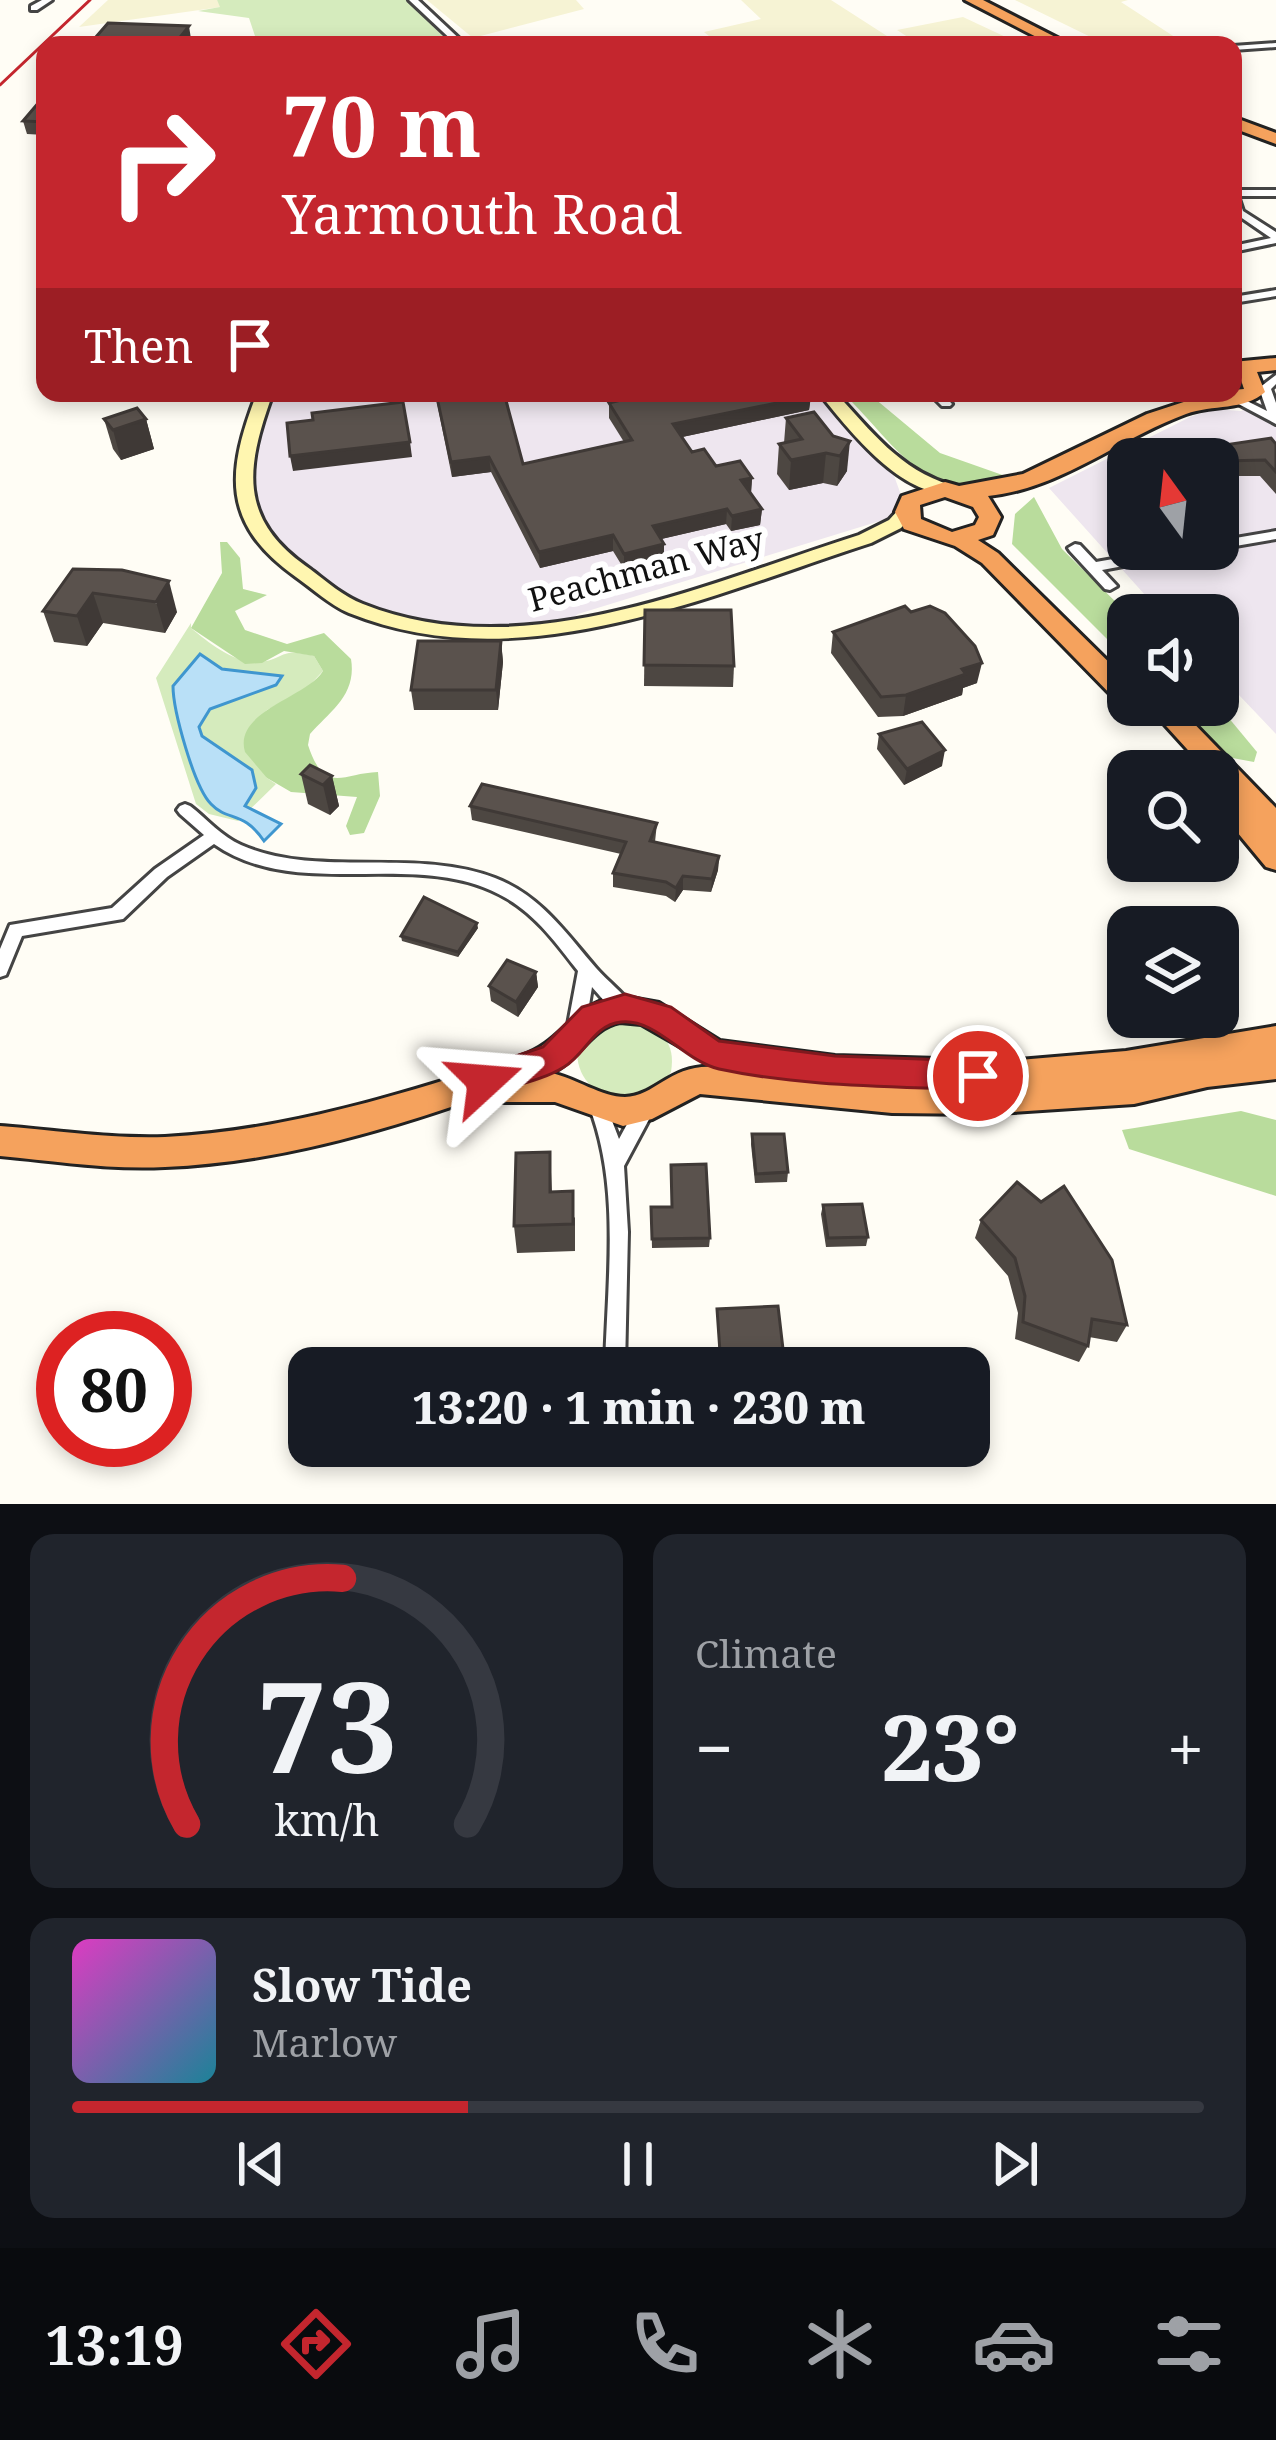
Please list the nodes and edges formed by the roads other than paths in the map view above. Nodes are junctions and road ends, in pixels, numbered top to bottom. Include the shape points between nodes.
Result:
1 (48, 0) edge
2 (413, 0) edge
3 (960, 0) edge
4 (972, 0) edge
5 (34, 8) dead end
6 (452, 36) edge
7 (1033, 36) edge
8 (1046, 36) edge
9 (1276, 45) edge
10 (1242, 48) edge
11 (1242, 123) edge
12 (1276, 136) edge
13 (1276, 193) edge
14 (1242, 194) edge
15 (1242, 214) edge
16 (1276, 238) edge
17 (1242, 247) edge
18 (1276, 293) edge
19 (1242, 299) edge
20 (1250, 385) edge
21 (262, 402) edge
22 (836, 402) edge
23 (1182, 402) edge
24 (1201, 402) edge
25 (1172, 412) junction
26 (1273, 420) edge
27 (898, 468) junction
28 (1010, 488) junction
29 (954, 491) junction
30 (908, 506) junction
31 (989, 518) junction
32 (926, 534) junction
33 (1276, 535) edge
34 (865, 539) junction
35 (960, 539) junction
36 (1239, 541) edge
37 (1075, 548) dead end
38 (1107, 564) edge
39 (1093, 567) junction
40 (1111, 586) dead end
41 (1107, 653) edge
42 (1107, 676) edge
43 (1156, 726) edge
44 (1180, 726) edge
45 (1180, 750) edge
46 (185, 810) dead end
47 (1239, 815) edge
48 (1276, 826) edge
49 (213, 837) junction
50 (1276, 859) edge
51 (587, 969) junction
52 (0, 970) edge
53 (625, 1008) junction
54 (680, 1034) junction
55 (570, 1040) junction
56 (1276, 1040) edge
57 (1276, 1065) edge
58 (1276, 1077) edge
59 (461, 1090) junction
60 (1134, 1090) junction
61 (662, 1095) junction
62 (588, 1100) junction
63 (0, 1141) edge
64 (615, 1165) junction
65 (615, 1347) edge

1 - 5 street
2 - 6 street
3 - 7 highway
4 - 8 highway
9 - 10 street
11 - 12 highway
13 - 14 street
15 - 16 street
16 - 17 street
18 - 19 street
20 - 26 street
20 - 26 street via 1265,388
21 - 34 street, Peachman Way via 239,470 256,527 319,589 352,609 407,625 466,634 562,628
22 - 27 street
23 - 25 highway
24 - 25 highway
25 - 28 highway
27 - 29 street
27 - 30 street
28 - 29 highway
28 - 31 highway
29 - 30 highway
29 - 31 highway
30 - 32 highway
30 - 34 street, Peachman Way via 895,524
31 - 35 highway via 978,535
31 - 41 highway via 1010,556
32 - 34 street, Peachman Way
32 - 35 highway
33 - 36 street
35 - 42 highway via 983,551
37 - 39 street
38 - 39 street
39 - 40 street
43 - 45 highway
44 - 48 highway
46 - 49 street
47 - 50 highway
49 - 51 street via 296,865 416,866 491,883 543,914
49 - 52 street via 117,914 16,930
51 - 53 street
51 - 55 street
53 - 54 highway via 659,1017
53 - 55 highway via 593,1016
54 - 56 highway via 734,1058 949,1076 1126,1065
54 - 61 highway via 685,1059
55 - 59 highway
55 - 62 highway via 566,1072
57 - 60 highway
58 - 60 highway
59 - 62 highway via 546,1086
59 - 63 highway via 176,1151
60 - 61 highway via 892,1099 700,1079
61 - 62 highway via 630,1111
61 - 64 street via 625,1138
62 - 64 street via 608,1125
64 - 65 street

